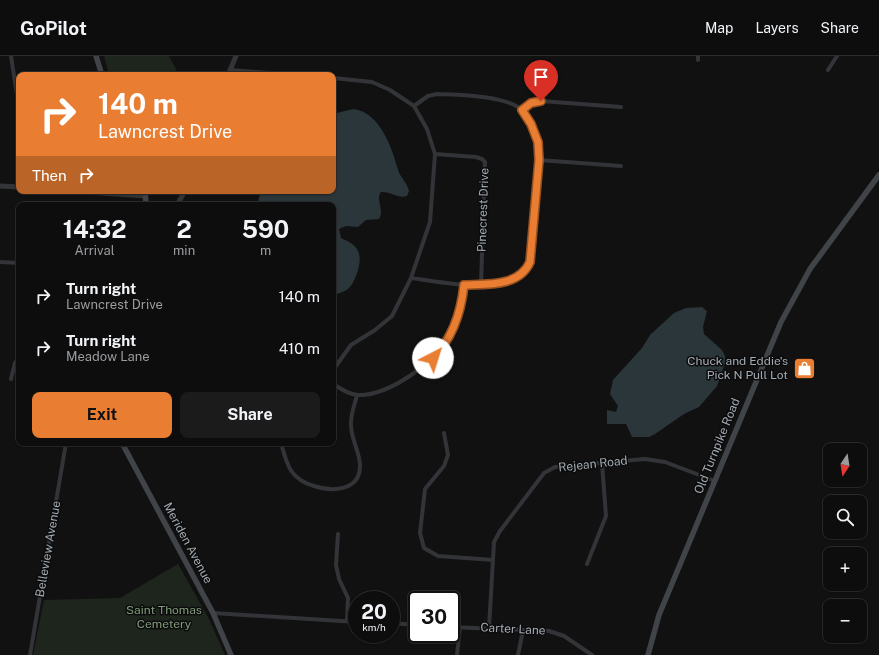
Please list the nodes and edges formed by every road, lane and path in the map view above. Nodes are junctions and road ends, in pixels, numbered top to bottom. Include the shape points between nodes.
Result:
1 (11, 56) edge
2 (96, 56) edge
3 (236, 56) edge
4 (837, 56) edge
5 (828, 70) dead end
6 (101, 72) edge
7 (229, 72) edge
8 (336, 78) edge
9 (16, 88) edge
10 (414, 106) junction
11 (621, 107) dead end
12 (522, 110) junction
13 (435, 154) junction
14 (539, 160) junction
15 (621, 166) dead end
16 (879, 175) edge
17 (0, 186) edge
18 (16, 187) edge
19 (0, 262) edge
20 (16, 263) edge
21 (411, 278) junction
22 (464, 285) junction
23 (481, 285) junction
24 (16, 362) edge
25 (336, 366) edge
26 (11, 379) dead end
27 (336, 385) edge
28 (357, 395) junction
29 (444, 433) dead end
30 (65, 446) edge
31 (124, 446) edge
32 (282, 446) edge
33 (602, 463) junction
34 (715, 482) junction
35 (338, 534) dead end
36 (493, 560) junction
37 (587, 564) dead end
38 (213, 613) junction
39 (347, 621) joint
40 (460, 627) edge
41 (489, 628) junction
42 (522, 630) junction
43 (458, 643) edge
44 (30, 655) edge
45 (231, 655) edge
46 (457, 655) edge
47 (518, 655) edge
48 (592, 655) edge
49 (648, 655) edge

1 - 9 street
2 - 6 main road
3 - 7 street
4 - 5 street
8 - 10 street via 372,82
10 - 12 street via 428,96 437,94 491,98
10 - 13 street via 427,129
11 - 12 street via 541,101 531,103
12 - 14 street via 538,142
13 - 21 street via 430,222
13 - 23 street, Pinecrest Drive via 476,157 485,162
14 - 15 street
14 - 23 street via 532,253 527,269 516,278 497,284
16 - 34 main road, Old Turnpike Road via 810,269 781,322
17 - 18 street
19 - 20 street
21 - 22 street
21 - 25 street via 392,316 351,345
22 - 23 street
22 - 28 street via 458,319 441,350 425,365 399,382 376,393
24 - 26 street
27 - 28 street
28 - 32 street via 351,425 360,464 357,478 347,487 335,490 299,481 287,465
29 - 36 street via 448,455 444,466 425,489 420,533 424,548 438,556
30 - 44 street, Belleview Avenue
31 - 38 main road, Meriden Avenue
33 - 34 street, Rejean Road via 645,459 665,462
33 - 36 street, Rejean Road via 555,467 544,473 500,531 494,542
33 - 37 street via 606,516
34 - 49 main road, Old Turnpike Road via 659,615
35 - 39 street via 336,564 348,598
36 - 41 street, Rejean Road
38 - 39 street
38 - 45 main road, Meriden Avenue
40 - 41 street, Carter Lane
41 - 42 street, Carter Lane
42 - 47 street
42 - 48 street, Carter Lane via 549,631 564,636
43 - 46 street

